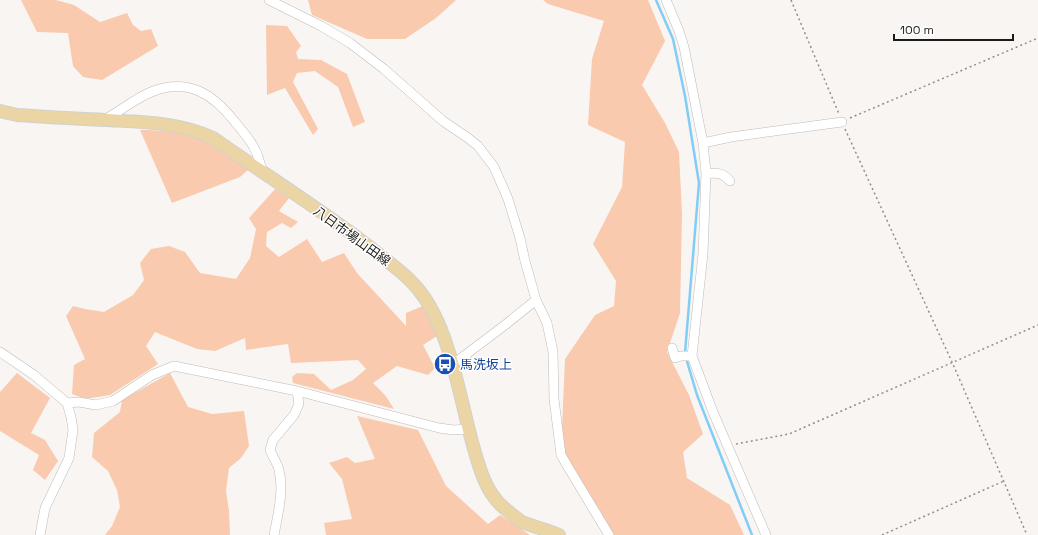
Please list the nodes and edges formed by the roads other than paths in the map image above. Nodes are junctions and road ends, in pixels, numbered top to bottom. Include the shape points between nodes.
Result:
1 (270, 0) edge
2 (666, 0) edge
3 (0, 111) edge
4 (104, 120) junction
5 (842, 122) road end
6 (703, 143) junction
7 (262, 172) junction
8 (706, 174) junction
9 (730, 181) dead end
10 (536, 300) junction
11 (672, 348) dead end
12 (0, 352) edge
13 (692, 356) junction
14 (452, 364) junction
15 (297, 391) junction
16 (67, 403) junction
17 (468, 429) junction
18 (40, 535) edge
19 (274, 535) edge
20 (559, 535) edge
21 (609, 535) edge
22 (766, 535) edge

1 - 10 street via 350,44 478,146 494,167 508,199
2 - 6 street via 684,47
3 - 4 main road, 八日市場山田線 via 17,115
4 - 7 main road, 八日市場山田線 via 187,128 213,138
4 - 7 street via 151,93 175,87 188,87 216,101 231,117 255,147
5 - 6 street
6 - 8 street
7 - 14 main road, 八日市場山田線 via 350,233 398,270 420,291 435,314
8 - 9 street via 718,173
8 - 13 street via 702,254
10 - 14 street
10 - 21 street via 547,324 553,352 554,399 561,455
11 - 13 street via 674,358
12 - 16 street
13 - 22 street
14 - 17 main road, 八日市場山田線
15 - 16 street via 174,366 152,375 113,400 96,405
15 - 17 street via 439,428
15 - 19 street via 299,404 294,415 273,440 270,450 282,484
16 - 18 street via 74,430 69,458 45,508
17 - 20 main road, 八日市場山田線 via 483,477 493,496 522,522

